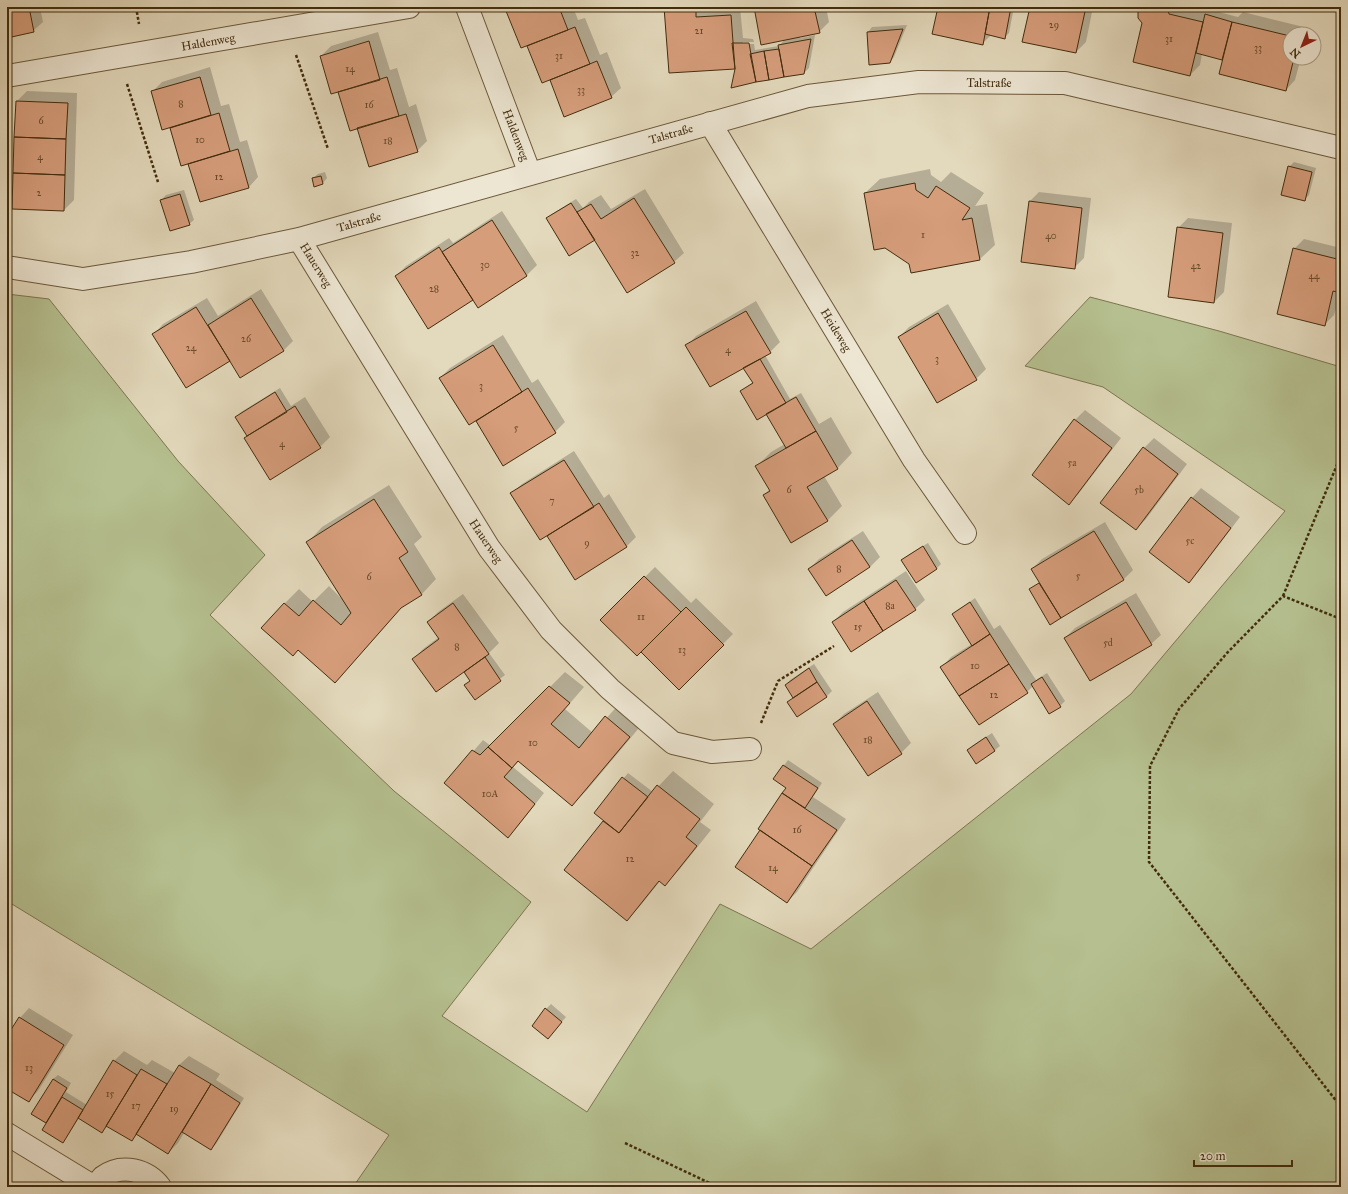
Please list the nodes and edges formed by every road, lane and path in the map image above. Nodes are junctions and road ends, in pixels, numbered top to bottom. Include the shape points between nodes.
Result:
1 (409, 7) edge
2 (467, 7) edge
3 (287, 28) junction
4 (119, 57) junction
5 (7, 76) edge
6 (710, 124) junction
7 (1341, 148) edge
8 (328, 149) dead end
9 (530, 174) junction
10 (158, 182) dead end
11 (299, 239) junction
12 (7, 267) edge
13 (1341, 455) edge
14 (966, 533) dead end
15 (1283, 596) junction
16 (1341, 619) edge
17 (834, 646) dead end
18 (750, 749) joint
19 (1341, 1107) edge
20 (7, 1134) edge
21 (625, 1143) dead end
22 (94, 1187) edge
23 (160, 1187) edge
24 (718, 1187) edge

1 - 3 street, Haldenweg
2 - 9 street, Haldenweg
3 - 4 street, Haldenweg
3 - 8 path
4 - 5 street, Haldenweg
4 - 10 path
6 - 7 street, Talstraße via 808,96 919,82 1065,83
6 - 9 street, Talstraße
6 - 14 street, Heideweg via 914,460
9 - 11 street, Talstraße
11 - 12 street, Talstraße via 191,262 83,279
11 - 18 street, Hauerweg via 489,548 551,630 610,689 673,743 712,752
13 - 15 path
15 - 16 path
15 - 19 path via 1227,653 1179,709 1150,766 1148,862
17 - 18 path via 778,681
20 - 22 street
21 - 24 path
22 - 23 street via 104,1177 116,1171 129,1169 142,1172

